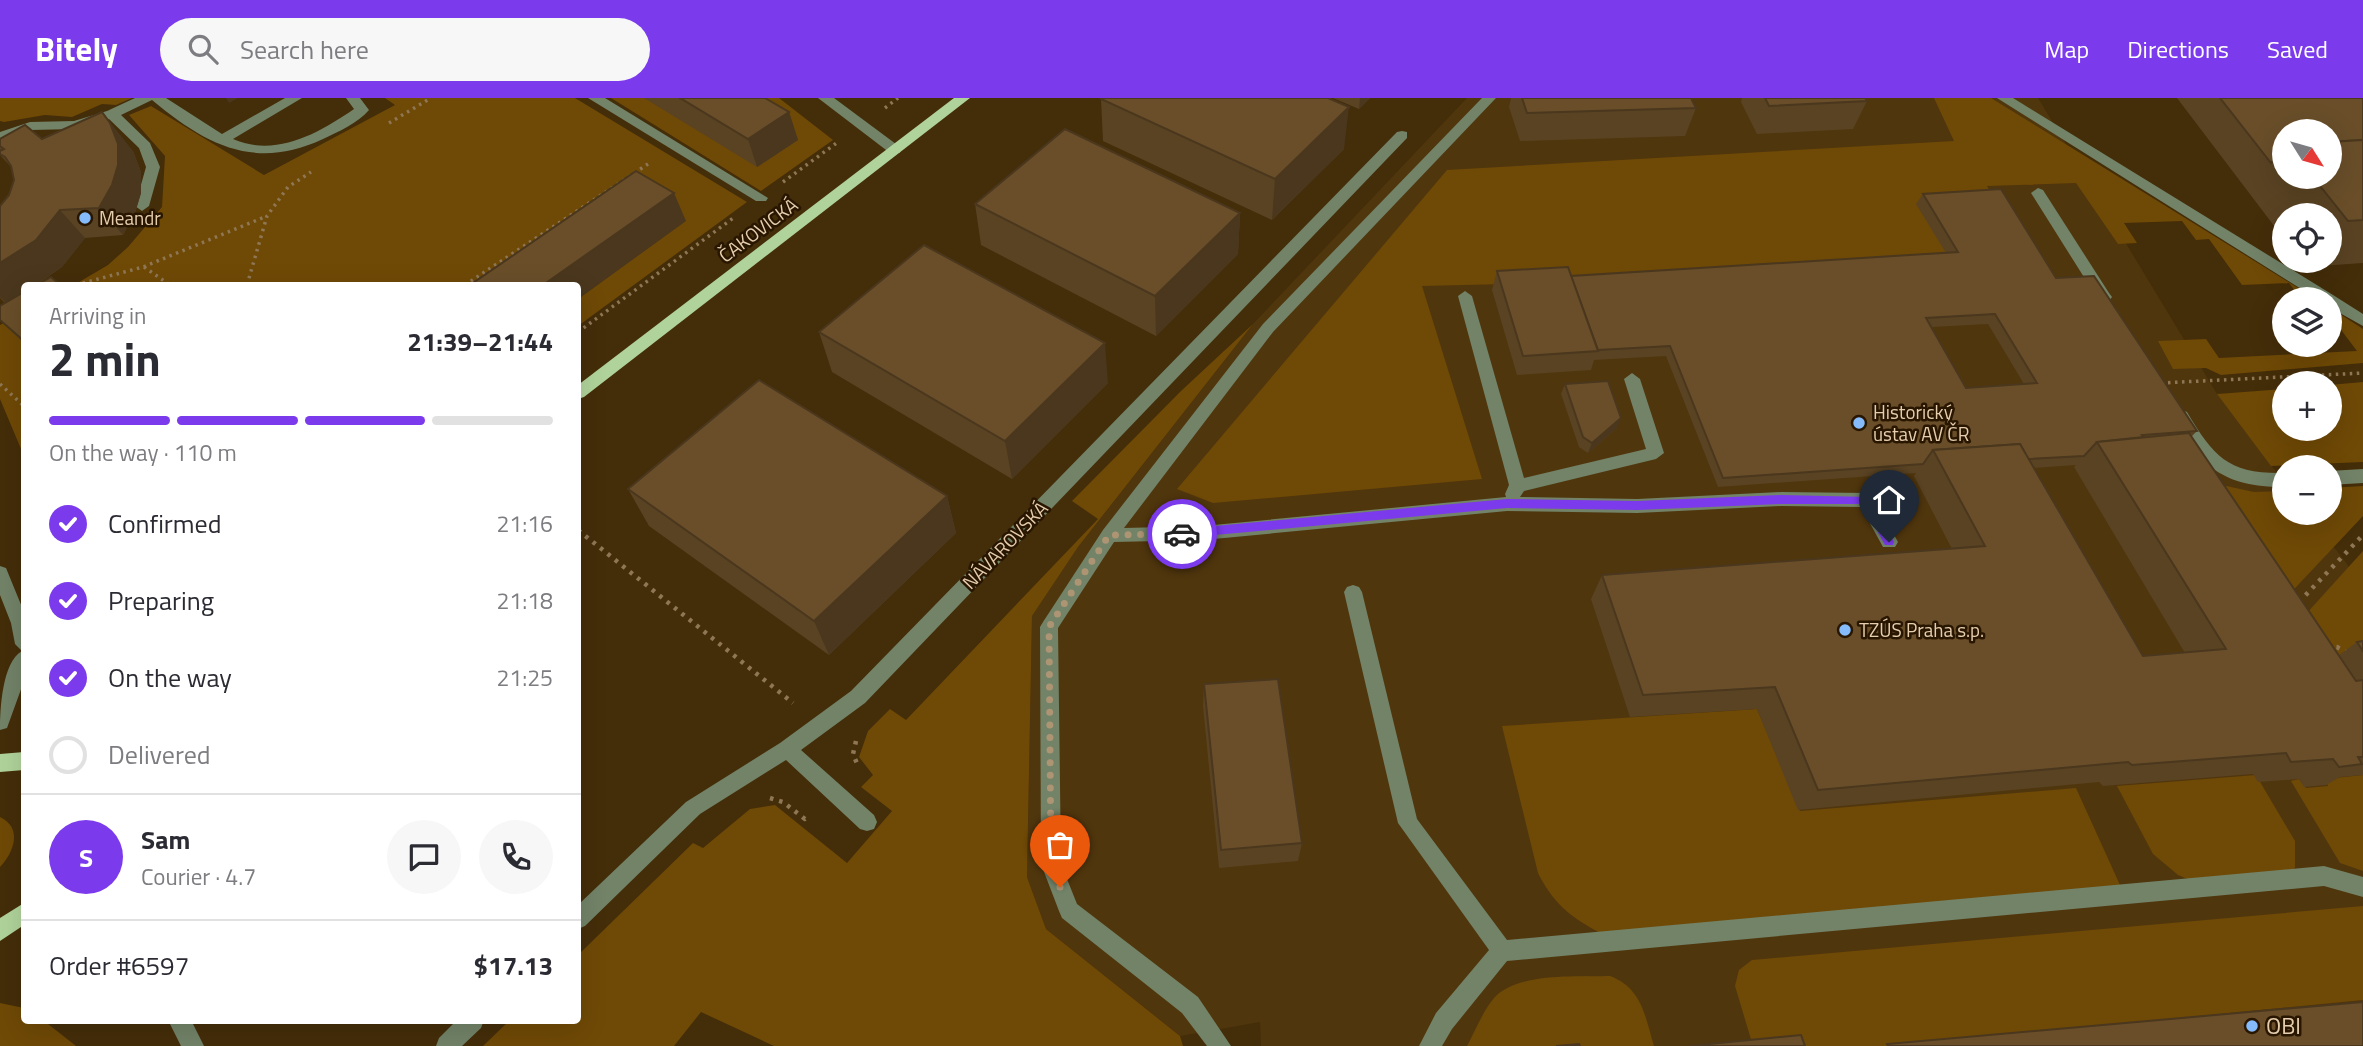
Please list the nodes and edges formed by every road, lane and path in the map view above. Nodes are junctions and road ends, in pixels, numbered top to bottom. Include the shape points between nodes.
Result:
1 (146, 98) edge
2 (157, 98) edge
3 (295, 98) edge
4 (353, 98) edge
5 (431, 98) edge
6 (595, 98) edge
7 (825, 98) edge
8 (963, 98) edge
9 (1489, 98) edge
10 (2004, 98) edge
11 (112, 114) junction
12 (862, 125) junction
13 (379, 130) dead end
14 (1402, 135) dead end
15 (0, 137) edge
16 (223, 139) junction
17 (674, 146) junction
18 (895, 150) junction
19 (322, 165) dead end
20 (2038, 193) dead end
21 (761, 198) junction
22 (142, 206) dead end
23 (267, 216) junction
24 (143, 267) junction
25 (87, 282) edge
26 (166, 282) edge
27 (248, 282) edge
28 (470, 282) edge
29 (2308, 287) edge
30 (1465, 296) dead end
31 (2110, 306) edge
32 (2342, 308) edge
33 (2363, 321) edge
34 (581, 330) edge
35 (2363, 373) edge
36 (1632, 379) dead end
37 (0, 384) edge
38 (2150, 384) edge
39 (581, 391) edge
40 (2169, 399) edge
41 (21, 403) edge
42 (2363, 476) edge
43 (2342, 477) edge
44 (2272, 479) edge
45 (1518, 486) junction
46 (1507, 504) junction
47 (581, 532) edge
48 (1109, 535) junction
49 (2363, 535) edge
50 (1889, 542) dead end
51 (0, 573) edge
52 (1353, 592) dead end
53 (2290, 611) edge
54 (21, 628) edge
55 (2324, 646) edge
56 (2349, 653) dead end
57 (21, 666) edge
58 (793, 703) dead end
59 (0, 722) edge
60 (787, 749) junction
61 (21, 761) edge
62 (0, 763) edge
63 (867, 822) dead end
64 (2363, 887) edge
65 (21, 915) edge
66 (581, 916) edge
67 (0, 931) edge
68 (1502, 951) junction
69 (181, 1024) edge
70 (469, 1024) edge
71 (193, 1046) edge
72 (447, 1046) edge
73 (1220, 1046) edge
74 (1430, 1046) edge

1 - 11 street
2 - 16 street
3 - 16 street
4 - 16 street via 362,110 330,131 283,149 249,150
5 - 13 path
6 - 17 street
7 - 12 street
8 - 18 main road, ČAKOVICKÁ
9 - 48 street via 1268,328
10 - 29 street
11 - 15 street via 75,125 30,126
11 - 22 street via 145,146 153,167
12 - 18 street
12 - 21 path
14 - 60 street, NÁVAROVSKÁ via 858,697
17 - 21 street
17 - 28 path
18 - 39 main road, ČAKOVICKÁ
19 - 23 path via 288,187
20 - 31 street
21 - 34 path
23 - 24 path
23 - 27 path
24 - 25 path
24 - 26 path
30 - 45 street
32 - 33 street
35 - 38 path
36 - 45 street via 1656,453
37 - 41 path
40 - 44 street via 2207,457 2227,470
42 - 43 street
45 - 46 street
46 - 48 street via 1203,533
46 - 50 street via 1866,500
47 - 58 path
48 - 73 street via 1049,627 1051,864 1069,911 1190,1005
49 - 53 path
51 - 54 street
52 - 68 street via 1408,823
55 - 56 path
57 - 59 street
60 - 63 street
60 - 66 street, NÁVAROVSKÁ via 692,808
61 - 62 main road
64 - 68 street via 2324,876
65 - 67 main road
68 - 74 street via 1444,1021
69 - 71 street
70 - 72 street

